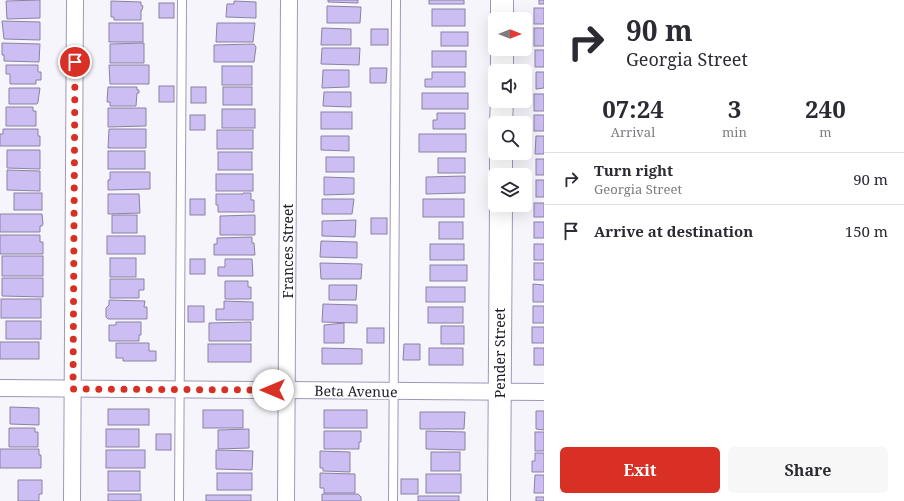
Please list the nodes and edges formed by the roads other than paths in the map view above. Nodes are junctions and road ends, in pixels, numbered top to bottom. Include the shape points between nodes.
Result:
1 (75, 0) edge
2 (182, 0) edge
3 (289, 0) edge
4 (396, 0) edge
5 (502, 0) edge
6 (502, 12) edge
7 (501, 212) edge
8 (0, 388) edge
9 (73, 389) junction
10 (180, 390) junction
11 (287, 390) junction
12 (395, 391) junction
13 (499, 391) junction
14 (544, 392) edge
15 (72, 501) edge
16 (179, 501) edge
17 (286, 501) edge
18 (394, 501) edge
19 (499, 501) edge

1 - 9 street
2 - 10 lane
3 - 11 street, Frances Street
4 - 12 lane
5 - 6 street
7 - 13 street, Pender Street
8 - 9 street, Beta Avenue
9 - 10 street, Beta Avenue
9 - 15 street
10 - 11 street, Beta Avenue
10 - 16 lane
11 - 12 street, Beta Avenue
11 - 17 street, Frances Street
12 - 13 street, Beta Avenue
12 - 18 lane
13 - 14 street, Beta Avenue
13 - 19 street, Pender Street

